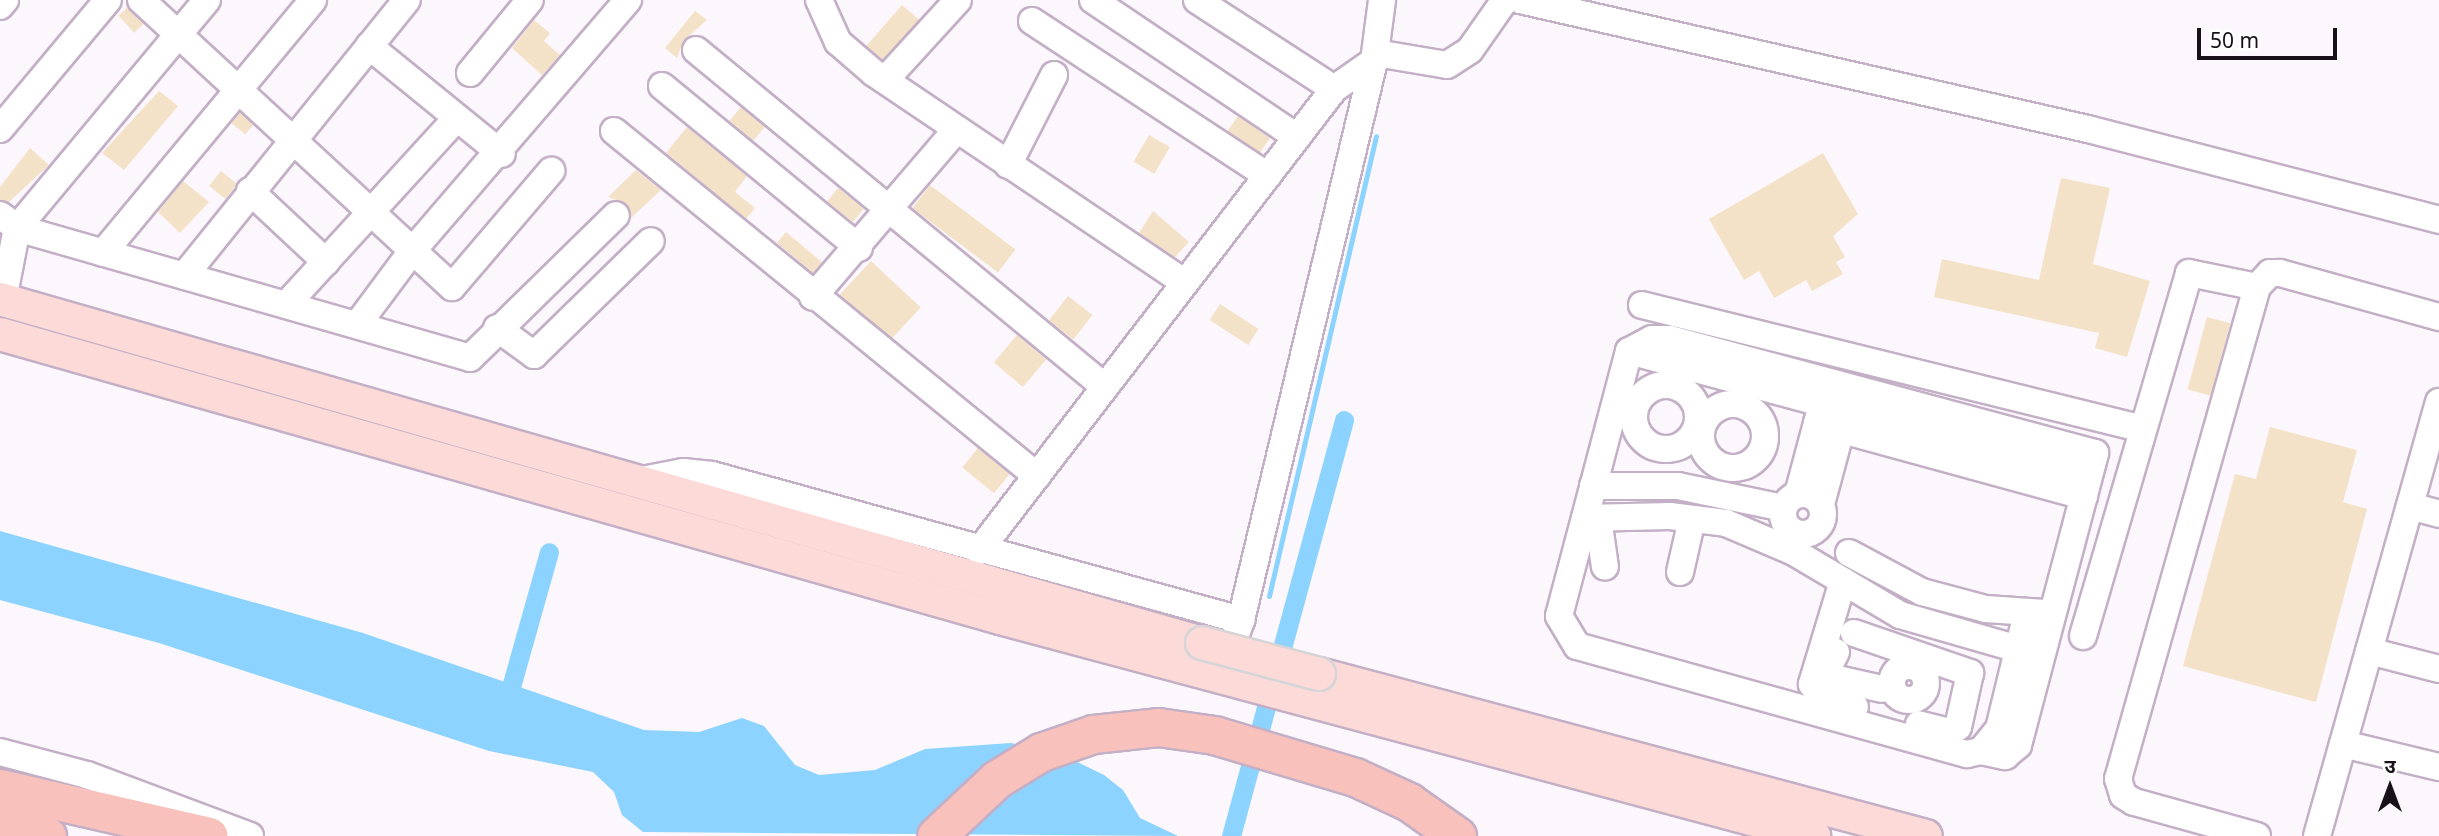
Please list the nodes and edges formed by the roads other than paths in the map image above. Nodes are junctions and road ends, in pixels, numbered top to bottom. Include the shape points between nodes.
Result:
1 (5, 0) edge
2 (108, 0) edge
3 (141, 0) edge
4 (207, 0) edge
5 (313, 0) edge
6 (407, 0) edge
7 (628, 0) edge
8 (819, 0) edge
9 (958, 0) edge
10 (1093, 0) edge
11 (1197, 0) edge
12 (1382, 0) edge
13 (1505, 0) edge
14 (1520, 0) edge
15 (528, 1) edge
16 (0, 6) edge
17 (1032, 21) dead end
18 (179, 33) junction
19 (369, 46) junction
20 (1382, 48) junction
21 (696, 50) dead end
22 (470, 73) dead end
23 (1054, 75) dead end
24 (885, 79) junction
25 (662, 86) dead end
26 (240, 89) junction
27 (1335, 89) junction
28 (457, 118) junction
29 (0, 129) edge
30 (956, 130) junction
31 (614, 131) dead end
32 (292, 137) junction
33 (1297, 137) junction
34 (502, 154) junction
35 (1008, 164) junction
36 (551, 171) dead end
37 (1268, 176) junction
38 (250, 191) junction
39 (374, 211) junction
40 (892, 213) junction
41 (616, 215) dead end
42 (2439, 220) edge
43 (10, 238) edge
44 (651, 241) dead end
45 (859, 248) junction
46 (413, 250) junction
47 (103, 253) junction
48 (326, 262) junction
49 (184, 276) junction
50 (1185, 284) junction
51 (2257, 288) junction
52 (813, 297) junction
53 (1, 299) edge
54 (1642, 304) dead end
55 (286, 305) junction
56 (2439, 317) edge
57 (357, 325) junction
58 (497, 328) junction
59 (1752, 332) junction
60 (0, 334) edge
61 (1742, 370) junction
62 (1105, 387) junction
63 (2439, 402) edge
64 (1834, 406) junction
65 (2435, 428) edge
66 (2143, 429) junction
67 (1653, 446) junction
68 (1037, 476) junction
69 (634, 481) junction
70 (1605, 486) junction
71 (2410, 506) junction
72 (2439, 514) edge
73 (1591, 518) junction
74 (1692, 519) junction
75 (1799, 519) junction
76 (979, 551) junction
77 (1849, 553) junction
78 (1820, 564) junction
79 (1605, 568) dead end
80 (1680, 572) dead end
81 (1843, 581) junction
82 (1876, 601) junction
83 (2040, 613) junction
84 (1241, 620) junction
85 (1854, 633) junction
86 (2083, 636) dead end
87 (1884, 643) junction
88 (2018, 649) junction
89 (2369, 651) junction
90 (1172, 663) junction
91 (2439, 669) edge
92 (2343, 744) junction
93 (1981, 751) junction
94 (0, 752) edge
95 (2439, 767) edge
96 (0, 788) edge
97 (0, 823) edge
98 (47, 836) edge
99 (209, 836) edge
100 (250, 836) edge
101 (936, 836) edge
102 (1457, 836) edge
103 (1814, 836) edge
104 (1926, 836) edge
105 (2257, 836) edge
106 (2317, 836) edge

1 - 16 street
2 - 29 street
3 - 18 street
4 - 18 street
5 - 26 street
6 - 19 street
7 - 34 street
8 - 24 street via 838,42
9 - 24 street
10 - 33 street
11 - 27 street
12 - 20 street
13 - 20 street via 1452,57
14 - 42 street via 2088,129
15 - 22 street
17 - 37 street
18 - 26 street
18 - 43 street
19 - 28 street
19 - 32 street
20 - 27 street
20 - 84 street
21 - 40 street
23 - 35 street
24 - 30 street
25 - 45 street
26 - 32 street
26 - 47 street
27 - 33 street
28 - 34 street
28 - 39 street
30 - 35 street
30 - 40 street
31 - 52 street
32 - 38 street
32 - 39 street
33 - 37 street
34 - 46 street
35 - 50 street
36 - 46 street via 452,287
37 - 50 street
38 - 48 street
38 - 49 street
39 - 46 street
39 - 48 street
40 - 45 street
40 - 62 street
41 - 58 street
43 - 47 street
43 - 53 street
44 - 58 street via 534,355
45 - 52 street
46 - 57 street
47 - 49 street
48 - 55 street
49 - 55 street
50 - 62 street
51 - 56 street via 2270,273 2280,273
51 - 66 street via 2189,273
51 - 105 street via 2118,779 2118,789 2134,802
52 - 68 street
53 - 69 main road
54 - 59 street
55 - 57 street
57 - 58 street via 470,358
59 - 61 street
59 - 66 street
60 - 90 main road
61 - 64 street
61 - 70 street via 1629,351
62 - 68 street
63 - 65 street
64 - 75 street
64 - 83 street via 2086,485
65 - 71 street
66 - 86 street
67 - 67 street via 1674,447 1700,428 1696,406 1684,390 1653,387 1635,411 1638,432
67 - 70 street
68 - 76 street
69 - 76 street via 683,472 712,475
69 - 104 main road, bridge via 1202,643
70 - 73 street
70 - 75 street via 1678,486
71 - 72 street
71 - 89 street
73 - 74 street
73 - 79 street
73 - 93 street via 1559,616 1577,646 1752,699 1967,754
74 - 75 street via 1752,531
74 - 80 street
75 - 77 street via 1843,529
75 - 78 street
76 - 84 street
77 - 78 street via 1834,564
77 - 83 street via 1922,592
78 - 81 street
81 - 82 street
81 - 87 street via 1812,675 1822,698 1953,731 1970,673 1932,674
82 - 85 street
82 - 88 street via 1957,636
83 - 88 street
83 - 93 street via 2018,745 2005,756
84 - 90 street via 1224,661
85 - 87 street
85 - 87 street via 1830,660 1824,676 1885,697
88 - 93 street via 1999,729
89 - 91 street
89 - 92 street
90 - 103 main road
92 - 95 street
92 - 106 street
94 - 100 street via 87,775
96 - 99 highway via 80,810
97 - 98 highway
101 - 102 highway via 997,779 1041,752 1093,734 1158,727 1214,735 1355,777 1401,797

